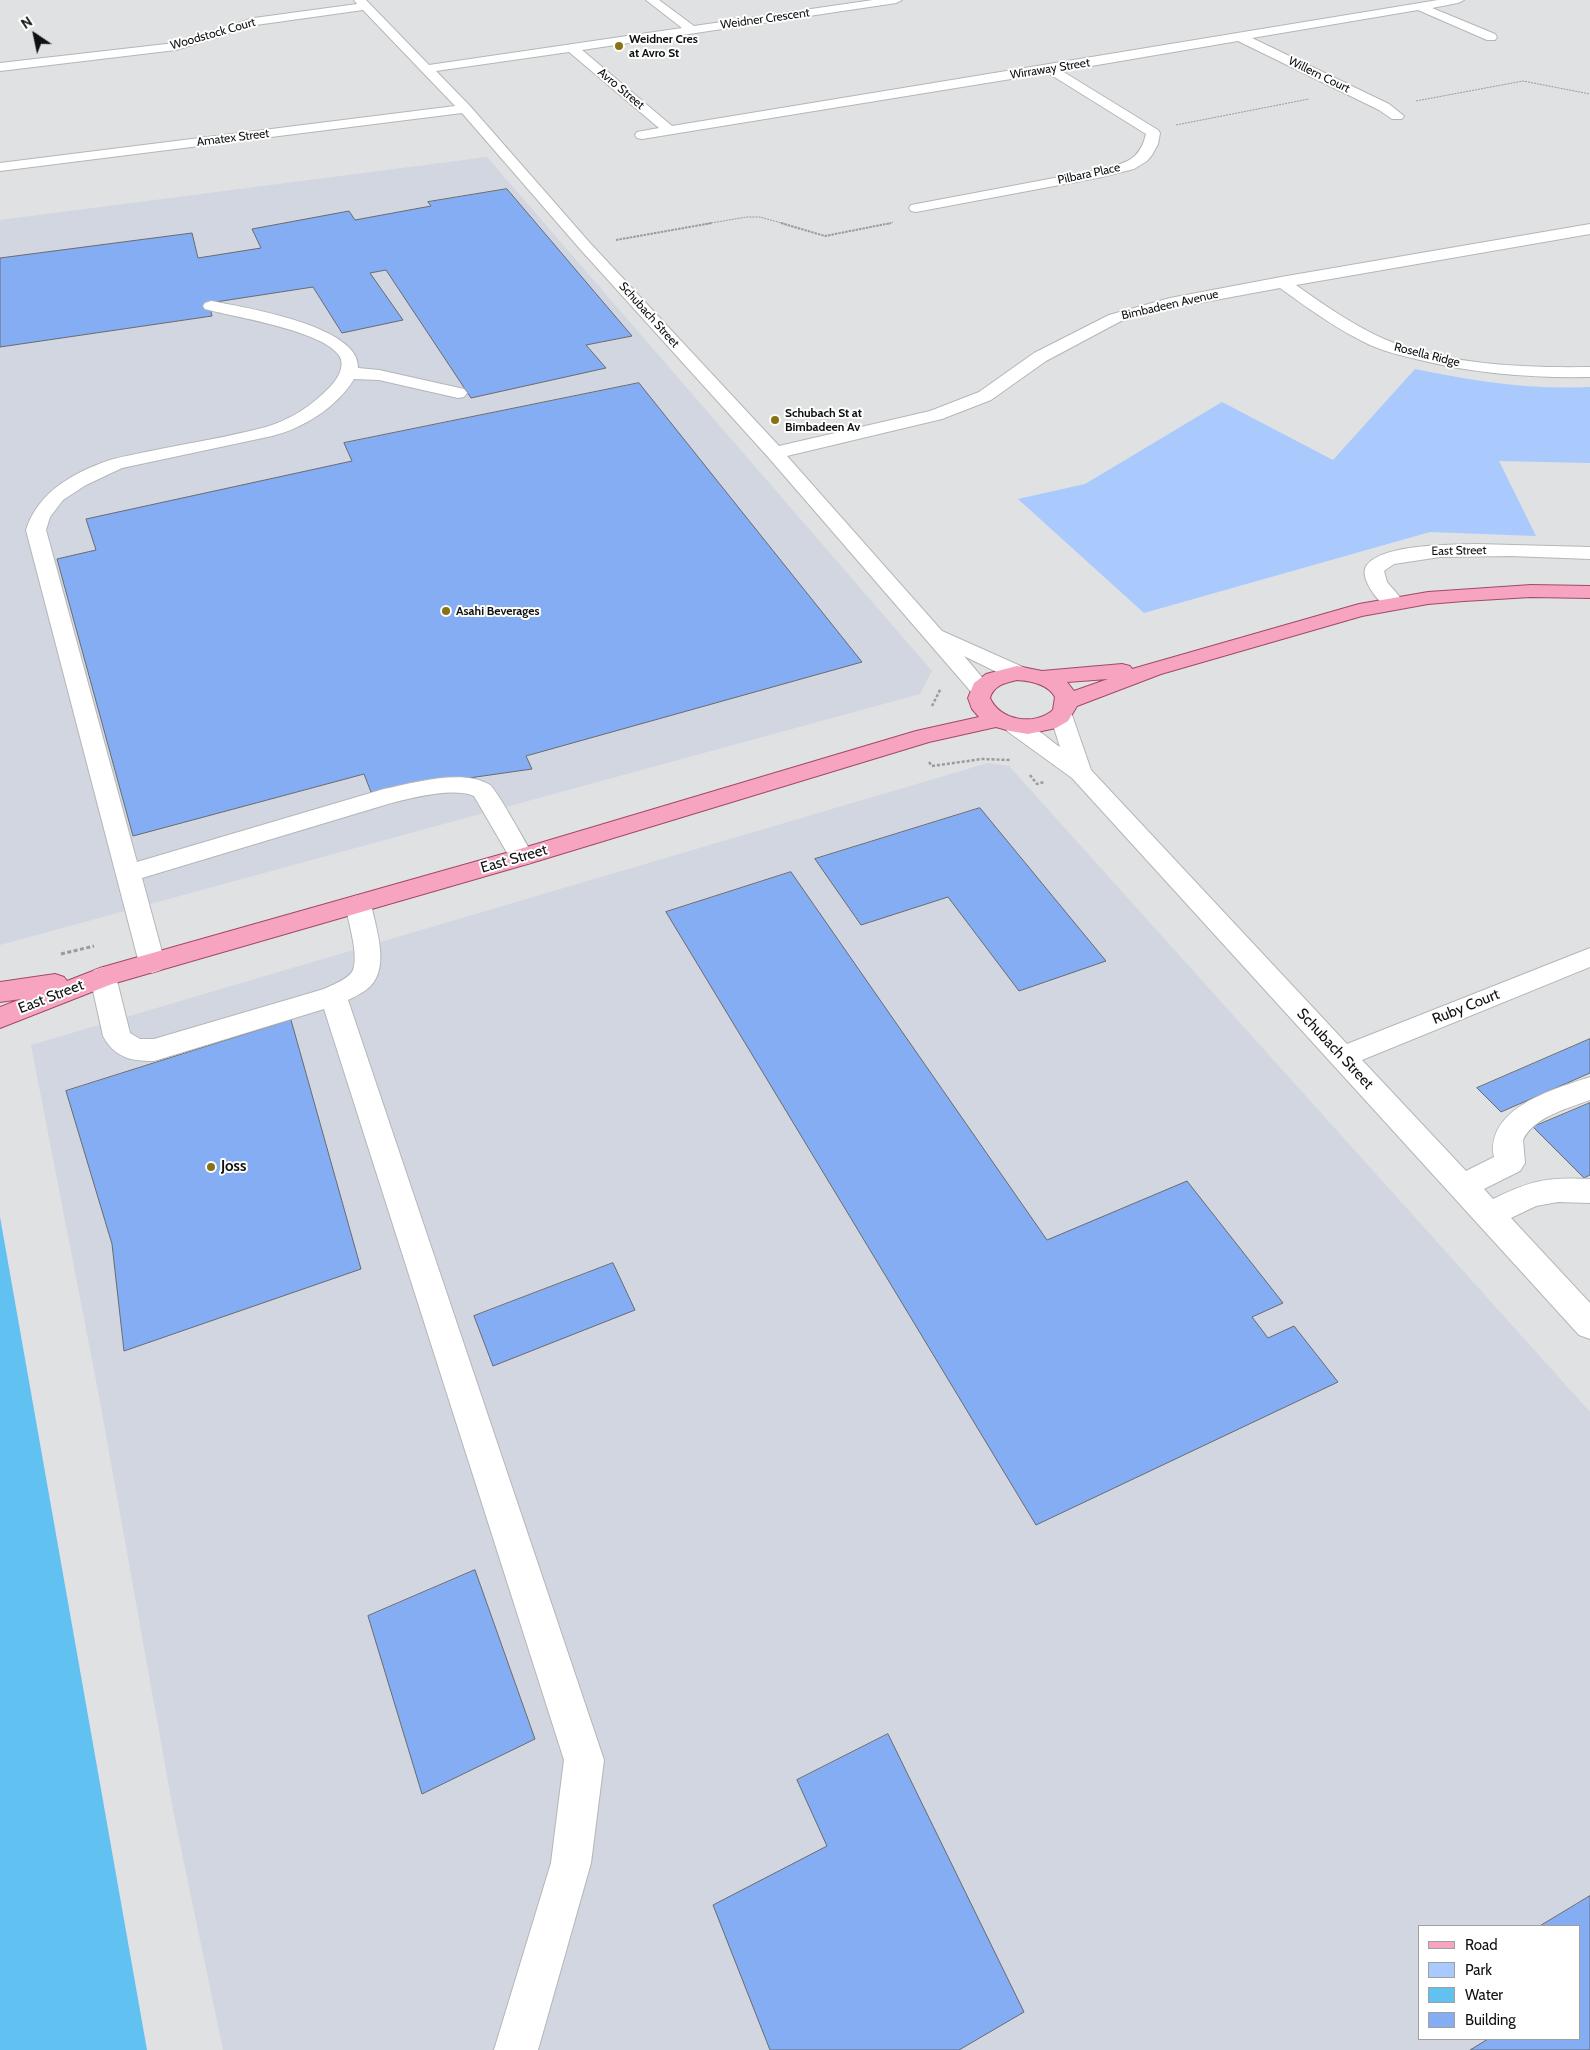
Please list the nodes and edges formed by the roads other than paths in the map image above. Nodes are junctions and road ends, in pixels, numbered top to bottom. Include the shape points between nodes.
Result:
1 (652, 0) edge
2 (896, 0) edge
3 (1458, 0) edge
4 (363, 3) edge
5 (1420, 7) junction
6 (692, 30) junction
7 (1239, 37) junction
8 (1491, 37) dead end
9 (572, 48) junction
10 (0, 67) edge
11 (426, 69) junction
12 (1050, 69) junction
13 (465, 109) junction
14 (1397, 116) dead end
15 (669, 130) junction
16 (642, 135) dead end
17 (0, 167) edge
18 (916, 208) road end
19 (1590, 229) edge
20 (1281, 282) junction
21 (211, 306) dead end
22 (1590, 372) edge
23 (348, 373) junction
24 (458, 393) dead end
25 (775, 453) junction
26 (1590, 553) edge
27 (1590, 592) edge
28 (1394, 603) junction
29 (932, 634) junction
30 (1153, 669) junction
31 (1017, 673) junction
32 (1042, 677) junction
33 (979, 695) junction
34 (1064, 708) junction
35 (1005, 723) junction
36 (915, 739) junction
37 (1080, 772) junction
38 (522, 857) junction
39 (128, 873) junction
40 (358, 904) junction
41 (1590, 958) edge
42 (152, 962) junction
43 (103, 977) junction
44 (0, 992) edge
45 (333, 996) junction
46 (0, 1018) edge
47 (1342, 1057) junction
48 (1590, 1088) edge
49 (1462, 1186) junction
50 (1590, 1191) edge
51 (1489, 1215) junction
52 (1590, 1325) edge
53 (516, 2050) edge

1 - 6 street
2 - 6 street, Weidner Crescent
3 - 5 street, Wirraway Street
4 - 10 street, Woodstock Court via 254,22 176,46
4 - 11 street, Schubach Street
5 - 7 street, Wirraway Street
5 - 8 street
6 - 9 street, Weidner Crescent
7 - 12 street, Wirraway Street
7 - 14 street, Willern Court
9 - 11 street, Weidner Crescent
9 - 15 street, Avro Street
11 - 13 street, Schubach Street
12 - 15 street, Wirraway Street
12 - 18 street, Pilbara Place via 1150,130 1153,133 1150,151 1130,165 1102,173
13 - 17 street, Amatex Street
13 - 25 street, Schubach Street
15 - 16 street, Wirraway Street
19 - 20 street, Bimbadeen Avenue
20 - 22 street, Rosella Ridge via 1376,342 1408,352 1489,369 1527,373
20 - 25 street, Bimbadeen Avenue via 1170,303 1115,318 1040,357 977,399 936,415
21 - 23 street via 253,314 330,340 346,352 350,364
23 - 24 street via 379,375
23 - 39 street via 334,394 288,425 256,435 117,464 76,483 45,507 38,519 36,530
25 - 29 street, Schubach Street
26 - 28 street, East Street via 1454,550 1394,557 1375,567 1374,574
27 - 28 main road via 1464,594
28 - 30 main road via 1325,619
29 - 31 street, Schubach Street
29 - 33 street, Schubach Street
30 - 32 main road
30 - 34 main road
31 - 32 main road
31 - 33 main road via 989,681
32 - 34 main road via 1060,688
33 - 35 main road via 984,711
33 - 36 main road, East Street
34 - 35 main road via 1053,721 1041,725
34 - 37 street, Schubach Street
35 - 36 main road, East Street
35 - 37 street, Schubach Street
36 - 38 main road, East Street
37 - 47 street, Schubach Street
38 - 39 street via 483,791 469,785 423,788 384,797
38 - 40 main road, East Street
39 - 42 street
40 - 42 main road, East Street
40 - 45 street via 367,952 366,973 357,983
41 - 47 street, Ruby Court
42 - 43 main road, East Street
43 - 44 main road, East Street
43 - 45 street via 117,1036 122,1043 136,1050 154,1050
43 - 46 main road, East Street
45 - 53 street via 584,1760 571,1863
47 - 49 street, Schubach Street
48 - 49 street via 1524,1116 1512,1129 1507,1142 1510,1163
49 - 51 street, Schubach Street
50 - 51 street via 1558,1190 1531,1194
51 - 52 street, Schubach Street

